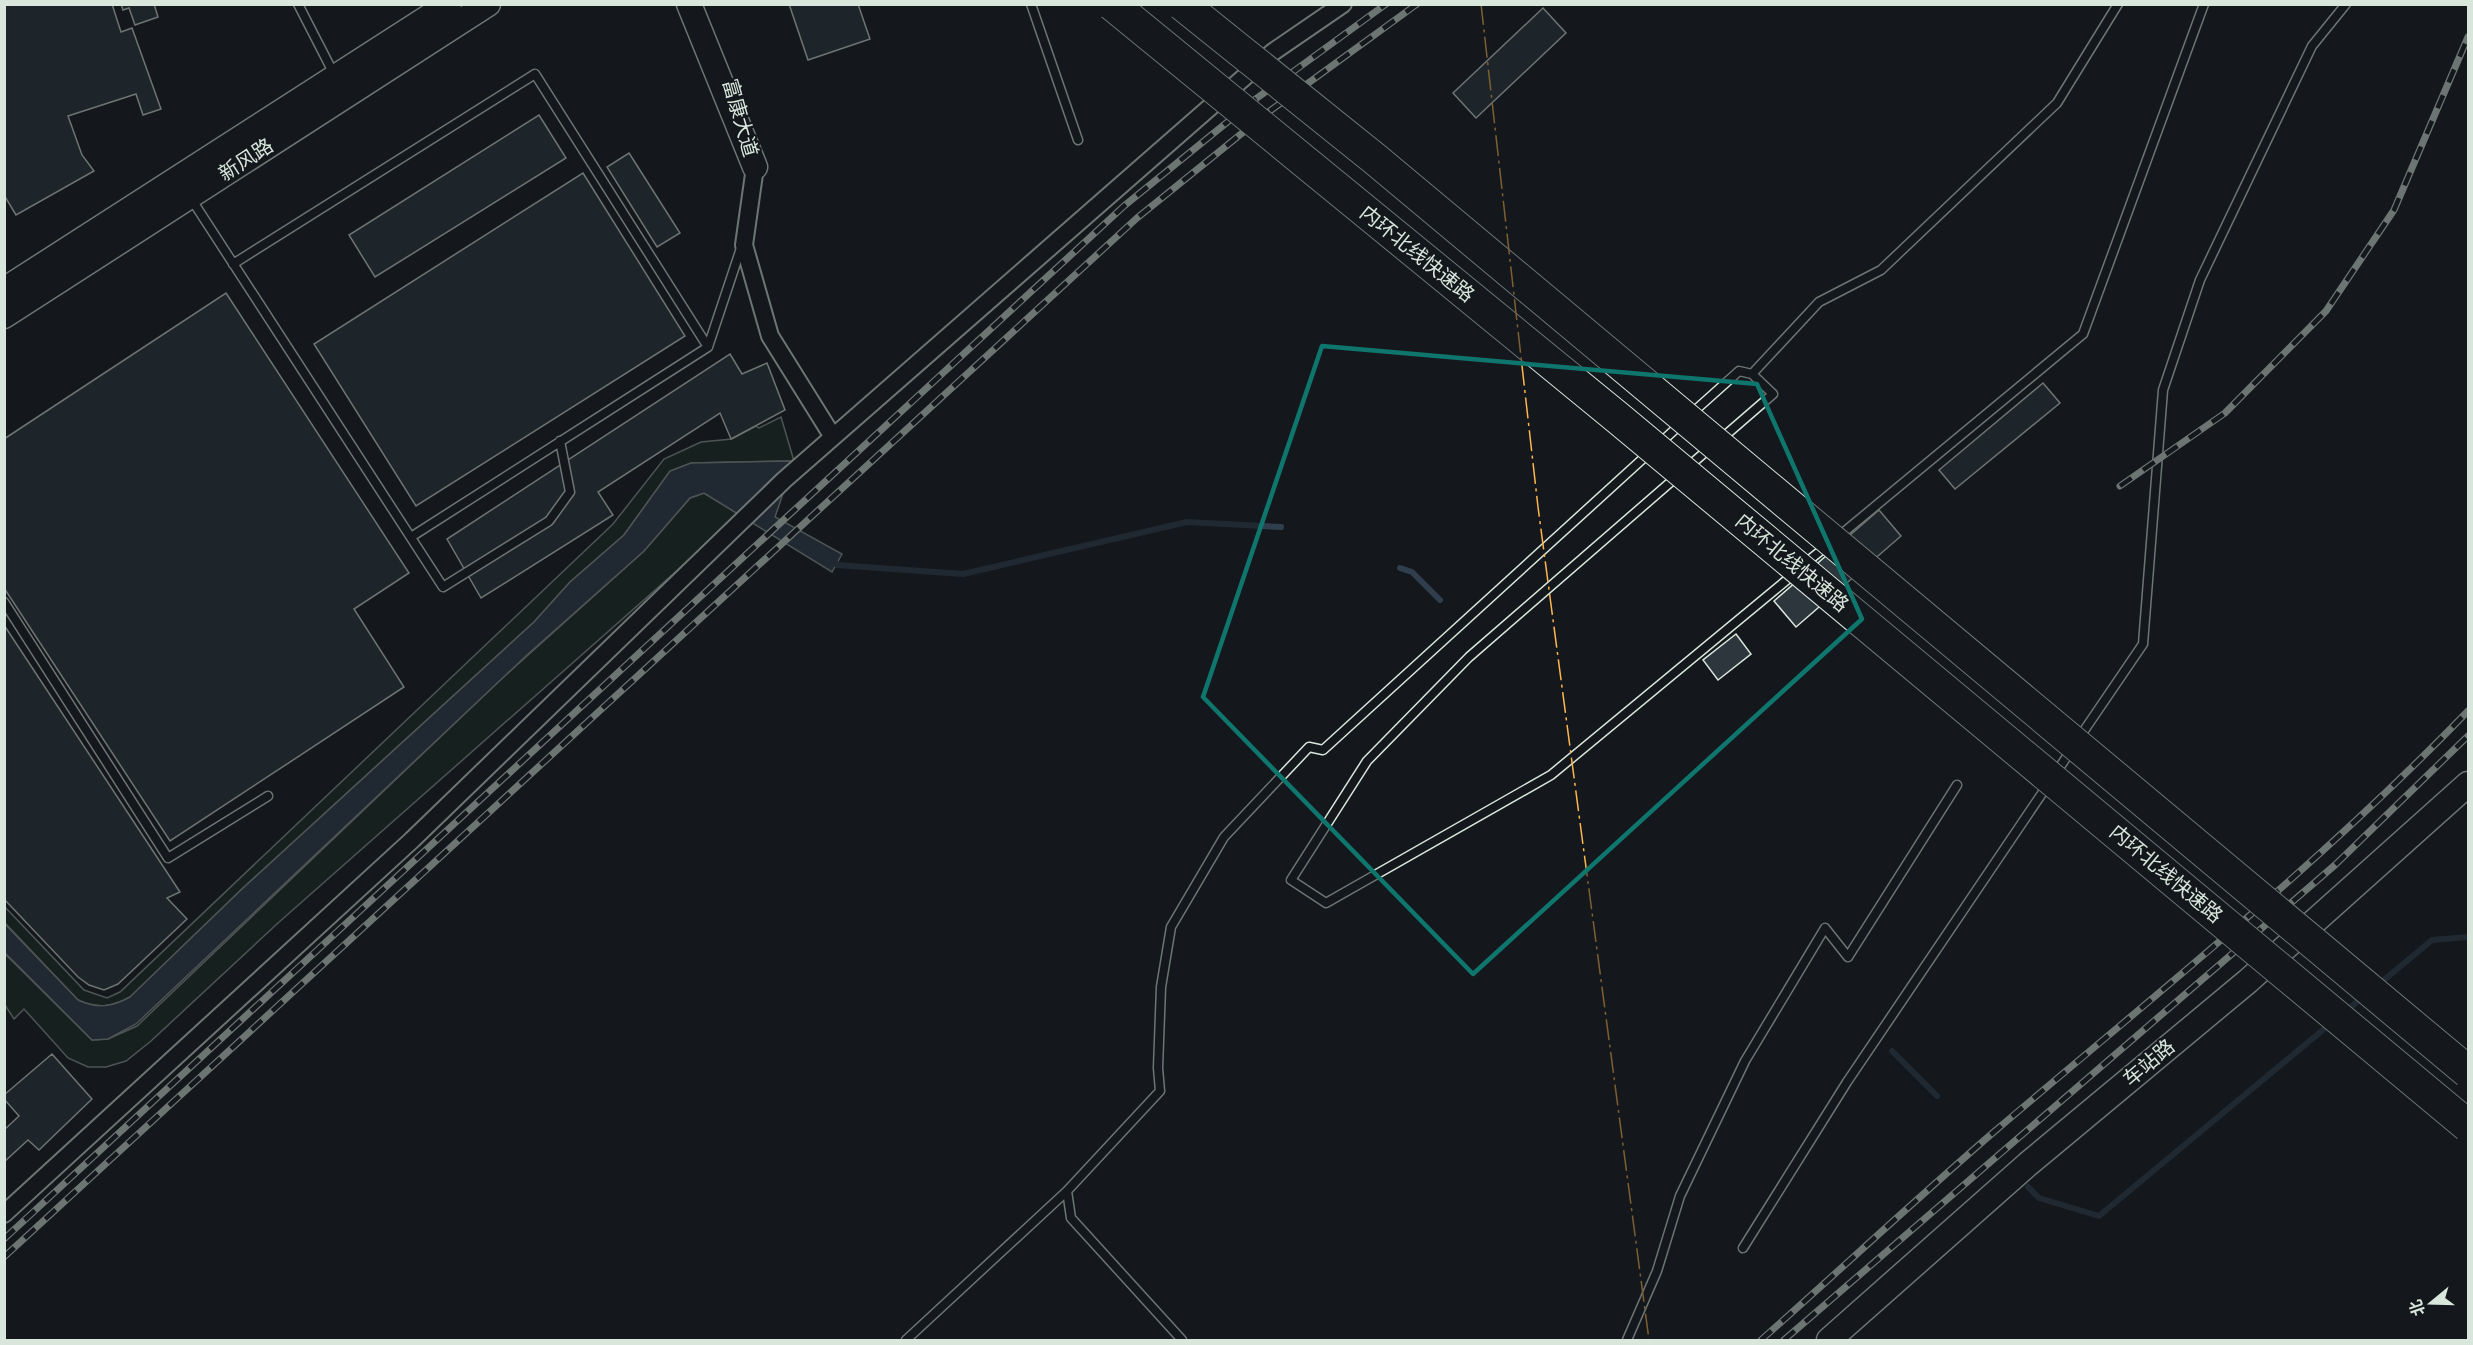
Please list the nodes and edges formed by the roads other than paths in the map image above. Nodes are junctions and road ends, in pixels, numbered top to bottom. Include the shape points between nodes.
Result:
1 (298, 4) edge
2 (449, 4) edge
3 (488, 4) edge
4 (689, 4) edge
5 (706, 4) edge
6 (1031, 4) edge
7 (1112, 4) edge
8 (1182, 4) edge
9 (1343, 4) edge
10 (2118, 4) edge
11 (2204, 4) edge
12 (2346, 4) edge
13 (336, 77) junction
14 (1078, 140) dead end
15 (754, 167) junction
16 (190, 196) junction
17 (746, 232) junction
18 (233, 264) junction
19 (4, 290) edge
20 (4, 316) edge
21 (708, 347) junction
22 (1752, 374) junction
23 (832, 437) junction
24 (560, 441) junction
25 (411, 537) junction
26 (4, 602) edge
27 (2469, 784) edge
28 (1957, 785) dead end
29 (268, 796) dead end
30 (2469, 1072) edge
31 (2469, 1126) edge
32 (1066, 1191) junction
33 (4, 1214) edge
34 (1743, 1248) dead end
35 (906, 1341) edge
36 (1182, 1341) edge
37 (1627, 1341) edge
38 (1829, 1341) edge

1 - 13 lane
2 - 13 main road, 新风路
3 - 16 main road, 新风路
4 - 15 main road, 富康大道
5 - 15 main road, 富康大道
6 - 14 lane
7 - 31 highway, 内环北线快速路, bridge
8 - 30 highway, bridge via 1385,167
9 - 23 street via 1273,52
10 - 22 lane via 2057,103 1881,270 1819,302
11 - 22 lane via 2083,334 1551,775 1326,903 1291,880 1368,761 1469,657 1773,394
12 - 34 lane via 2312,46 2205,270 2163,390 2143,644 1854,1072
13 - 19 main road, 新风路
15 - 17 street
16 - 18 lane
16 - 20 main road, 新风路
17 - 21 lane
17 - 23 street via 744,245 770,336
18 - 21 lane via 535,74
18 - 25 lane
21 - 24 lane
22 - 32 lane via 1738,371 1323,750 1309,747 1224,837 1171,927 1161,987 1160,1091
23 - 33 street via 412,840
24 - 25 lane
24 - 25 lane via 570,492 549,521 443,586
26 - 29 lane via 168,858
27 - 38 main road, 车站路 via 2248,981 2028,1164
28 - 37 lane via 1848,957 1825,928 1745,1061 1680,1196 1657,1271
32 - 35 lane
32 - 36 lane via 1071,1218

